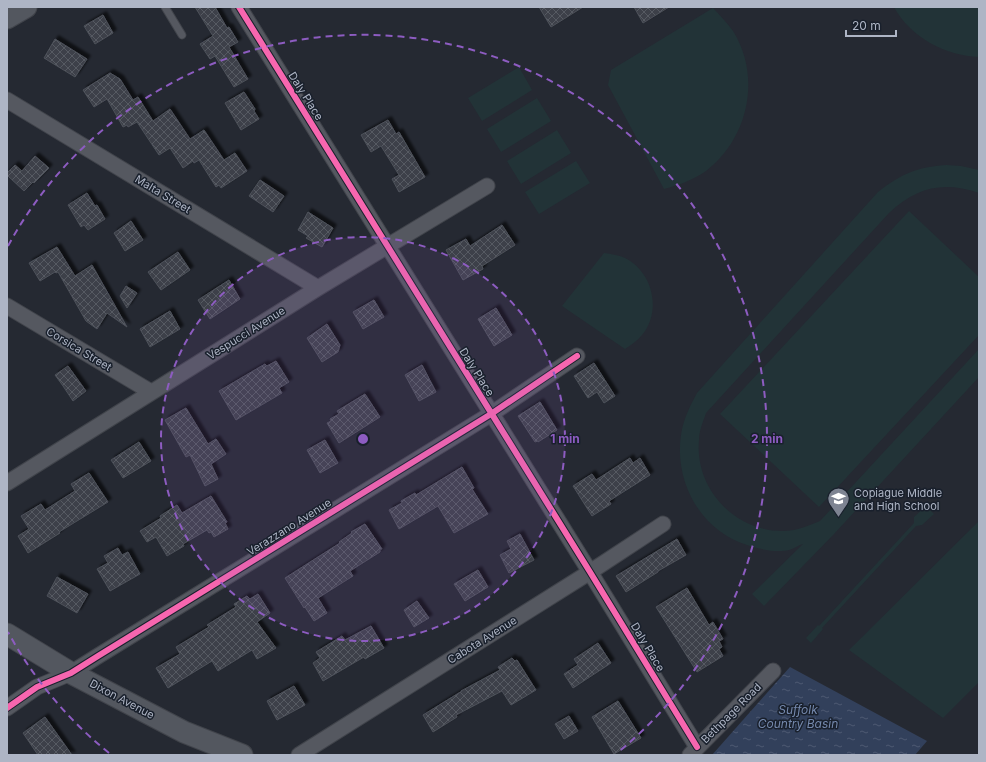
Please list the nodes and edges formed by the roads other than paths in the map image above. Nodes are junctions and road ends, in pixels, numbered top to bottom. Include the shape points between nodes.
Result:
1 (26, 7) edge
2 (165, 7) edge
3 (239, 7) edge
4 (7, 18) edge
5 (182, 35) dead end
6 (7, 100) edge
7 (487, 186) dead end
8 (388, 246) junction
9 (318, 288) junction
10 (7, 306) edge
11 (577, 356) dead end
12 (151, 392) junction
13 (491, 414) junction
14 (7, 482) edge
15 (663, 524) dead end
16 (590, 572) junction
17 (7, 634) edge
18 (773, 671) dead end
19 (71, 672) junction
20 (7, 708) edge
21 (693, 751) edge
22 (242, 755) edge
23 (299, 755) edge

1 - 4 main road
2 - 5 lane
3 - 8 street, Daly Place
6 - 9 street, Malta Street
7 - 8 street, Vespucci Avenue
8 - 9 street, Vespucci Avenue
8 - 13 street, Daly Place
9 - 12 street, Vespucci Avenue
10 - 12 street, Corsica Street
11 - 13 street, Verazzano Avenue
12 - 14 street, Vespucci Avenue
13 - 16 street, Daly Place
13 - 19 street, Verazzano Avenue
15 - 16 street, Cabota Avenue
16 - 21 street, Daly Place
16 - 23 street, Cabota Avenue
17 - 19 main road, Dixon Avenue
18 - 21 street, Bethpage Road
19 - 20 street, Verazzano Avenue via 37,687
19 - 22 main road, Dixon Avenue via 184,732

